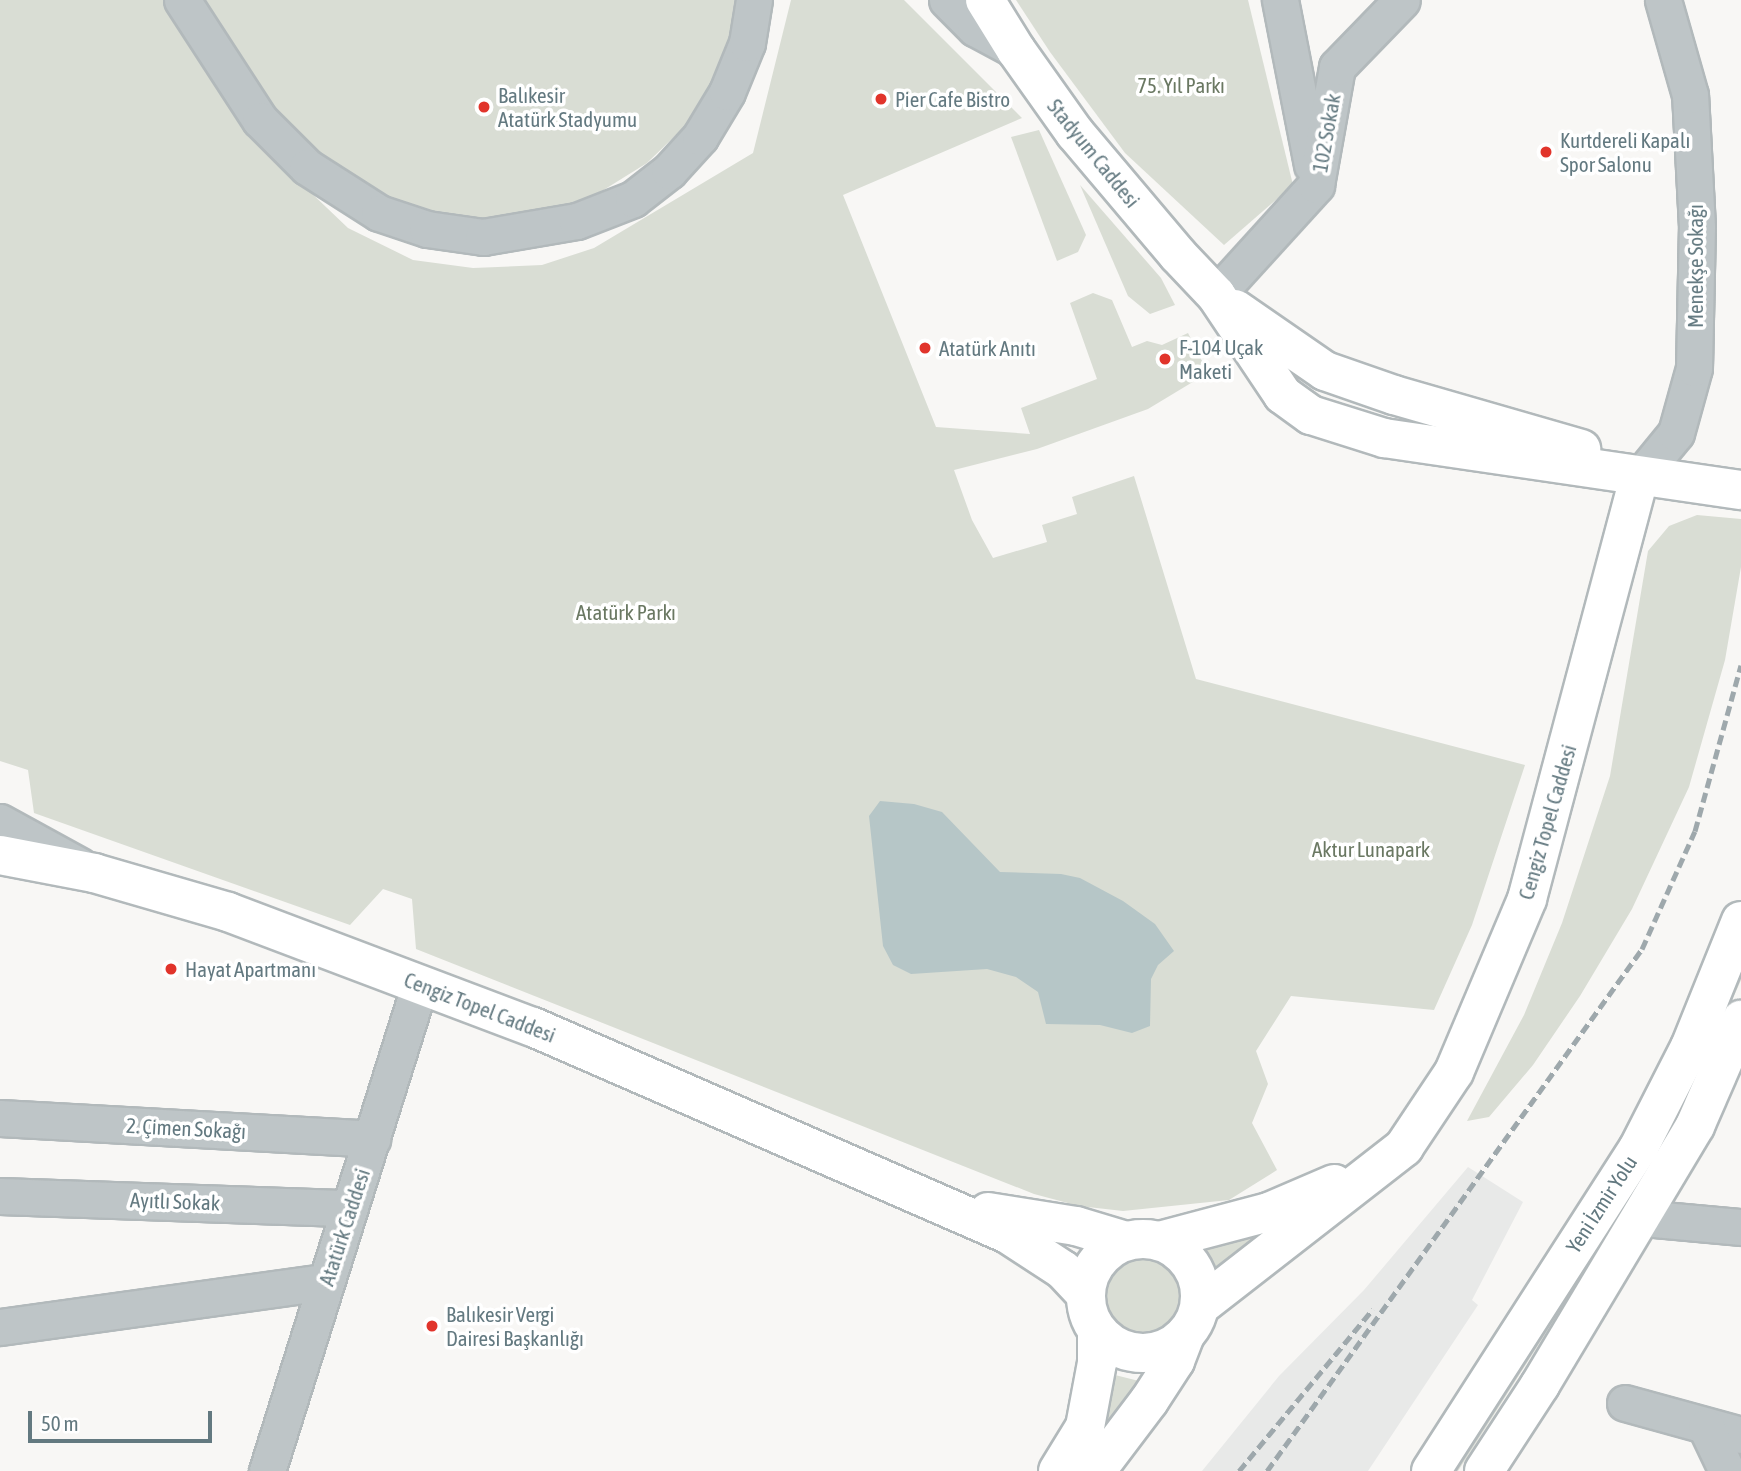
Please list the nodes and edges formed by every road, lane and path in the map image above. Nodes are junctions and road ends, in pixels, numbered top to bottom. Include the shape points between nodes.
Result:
1 (182, 0) edge
2 (754, 0) edge
3 (947, 0) edge
4 (985, 0) edge
5 (1280, 0) edge
6 (1402, 0) edge
7 (1663, 0) edge
8 (1016, 50) junction
9 (1316, 185) junction
10 (1216, 295) junction
11 (1639, 478) junction
12 (1741, 490) edge
13 (0, 822) edge
14 (0, 855) edge
15 (94, 873) junction
16 (1741, 921) edge
17 (420, 984) junction
18 (1741, 1020) edge
19 (0, 1118) edge
20 (372, 1139) junction
21 (1404, 1147) junction
22 (0, 1196) edge
23 (945, 1205) junction
24 (349, 1208) junction
25 (1642, 1218) junction
26 (1741, 1227) edge
27 (1142, 1241) junction
28 (326, 1282) junction
29 (1085, 1294) junction
30 (1192, 1320) junction
31 (0, 1327) edge
32 (1097, 1332) junction
33 (1625, 1402) dead end
34 (1706, 1427) junction
35 (1741, 1436) edge
36 (259, 1470) edge
37 (1058, 1471) edge
38 (1096, 1471) edge
39 (1431, 1471) edge
40 (1484, 1471) edge
41 (1727, 1471) edge

1 - 2 street via 260,120 307,167 379,213 427,229 483,237 577,221 633,200 668,171 700,137 727,92 747,43
3 - 8 street via 975,28
4 - 8 main road, Stadyum Caddesi
5 - 9 street
6 - 9 street, 102 Sokak via 1338,67
7 - 11 street, Menekşe Sokağı via 1690,95 1697,227 1694,368 1675,433
8 - 10 main road, Stadyum Caddesi via 1075,133
9 - 10 street, 102 Sokak
10 - 11 main road, Stadyum Caddesi via 1283,395 1311,415 1384,438
11 - 12 main road, Stadyum Caddesi
11 - 21 main road, Cengiz Topel Caddesi via 1527,899 1454,1072
13 - 15 street
14 - 15 main road, Cengiz Topel Caddesi
15 - 17 main road, Cengiz Topel Caddesi via 228,912
16 - 39 main road, Yeni İzmir Yolu via 1690,1047 1638,1149
17 - 20 street, Atatürk Caddesi
17 - 23 main road, Cengiz Topel Caddesi via 546,1032
18 - 25 main road, Yeni İzmir Yolu via 1695,1126
19 - 20 street, 2. Çimen Sokağı
20 - 24 street, Atatürk Caddesi
21 - 27 main road, Cengiz Topel Caddesi via 1269,1212
21 - 30 main road, Cengiz Topel Caddesi
22 - 24 street, Ayıtlı Sokak
23 - 27 main road, Cengiz Topel Caddesi
23 - 29 main road, Cengiz Topel Caddesi via 1038,1251
24 - 28 street, Atatürk Caddesi
25 - 26 street
25 - 40 main road, Yeni İzmir Yolu
27 - 29 main road, Cengiz Topel Caddesi via 1113,1247 1097,1262
27 - 30 main road, Cengiz Topel Caddesi via 1174,1248 1191,1266 1200,1289
28 - 31 street
28 - 36 street, Atatürk Caddesi
29 - 32 main road, Cengiz Topel Caddesi
30 - 32 main road, Cengiz Topel Caddesi via 1172,1345 1141,1354 1109,1343
30 - 38 main road via 1175,1361
32 - 37 main road via 1097,1363 1085,1427
33 - 34 street
34 - 35 street
34 - 41 street

